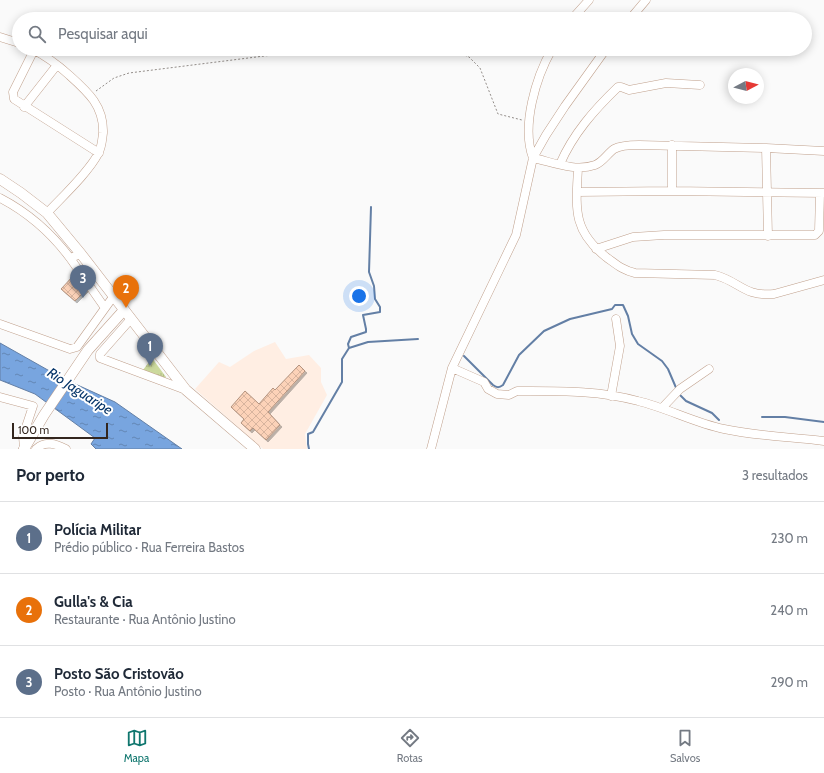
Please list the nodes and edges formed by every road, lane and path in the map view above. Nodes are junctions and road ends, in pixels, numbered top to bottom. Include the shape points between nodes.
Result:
1 (590, 0) edge
2 (646, 0) edge
3 (579, 12) edge
4 (636, 12) edge
5 (0, 37) edge
6 (12, 41) edge
7 (30, 56) edge
8 (44, 56) edge
9 (264, 56) edge
10 (467, 56) edge
11 (548, 56) edge
12 (601, 56) edge
13 (57, 64) junction
14 (700, 86) dead end
15 (90, 95) junction
16 (24, 107) junction
17 (530, 122) junction
18 (672, 145) junction
19 (766, 148) junction
20 (824, 151) edge
21 (99, 153) junction
22 (533, 158) junction
23 (560, 164) junction
24 (578, 168) junction
25 (0, 179) edge
26 (672, 191) junction
27 (577, 192) junction
28 (768, 192) junction
29 (822, 193) edge
30 (0, 198) edge
31 (47, 214) junction
32 (768, 236) junction
33 (615, 243) junction
34 (596, 249) junction
35 (81, 254) junction
36 (605, 256) junction
37 (70, 258) junction
38 (824, 280) edge
39 (113, 297) junction
40 (105, 308) junction
41 (124, 310) junction
42 (616, 319) dead end
43 (130, 320) junction
44 (0, 324) edge
45 (452, 368) junction
46 (709, 369) dead end
47 (186, 390) junction
48 (611, 396) junction
49 (0, 397) edge
50 (662, 408) junction
51 (824, 441) edge
52 (24, 449) edge
53 (36, 449) edge
54 (66, 449) edge
55 (255, 449) edge
56 (431, 449) edge

1 - 3 street
2 - 4 street
5 - 6 street
7 - 16 street via 13,92 14,100
8 - 13 street
9 - 15 path via 129,73 114,78
10 - 17 path via 480,68 498,114
11 - 17 street via 534,90
12 - 22 street via 561,112
13 - 15 street
13 - 16 street
14 - 23 street via 666,83 629,90 618,87 582,126
15 - 21 street via 101,112 103,121
16 - 21 street
17 - 22 street via 530,149
18 - 19 street
18 - 24 street via 622,146 615,148 595,165
18 - 26 street
19 - 20 street
19 - 28 street
21 - 31 street
22 - 23 street
22 - 45 street via 516,235
23 - 24 street
24 - 27 street
25 - 31 main road
26 - 27 street
26 - 28 street
27 - 34 street via 581,229
28 - 29 street
28 - 32 street
29 - 32 street via 817,234
30 - 37 street via 36,223 59,243
31 - 35 main road
32 - 33 street via 664,235 633,238
33 - 34 street
33 - 36 street
34 - 36 street
35 - 37 street
35 - 39 main road
36 - 38 street via 622,270 720,276 758,294 774,294
37 - 40 street
39 - 40 street
39 - 41 main road
40 - 44 street via 77,348 70,349
41 - 43 main road
41 - 52 main road via 88,350
42 - 48 street via 620,346
43 - 47 main road
43 - 47 street via 100,354 100,358
45 - 48 street via 484,382 488,389 497,394 509,395 517,391 586,392
45 - 56 street
46 - 50 street via 678,391
47 - 55 main road
48 - 50 street
49 - 52 street via 33,406 23,436
50 - 51 street via 723,429
53 - 54 street via 48,443

